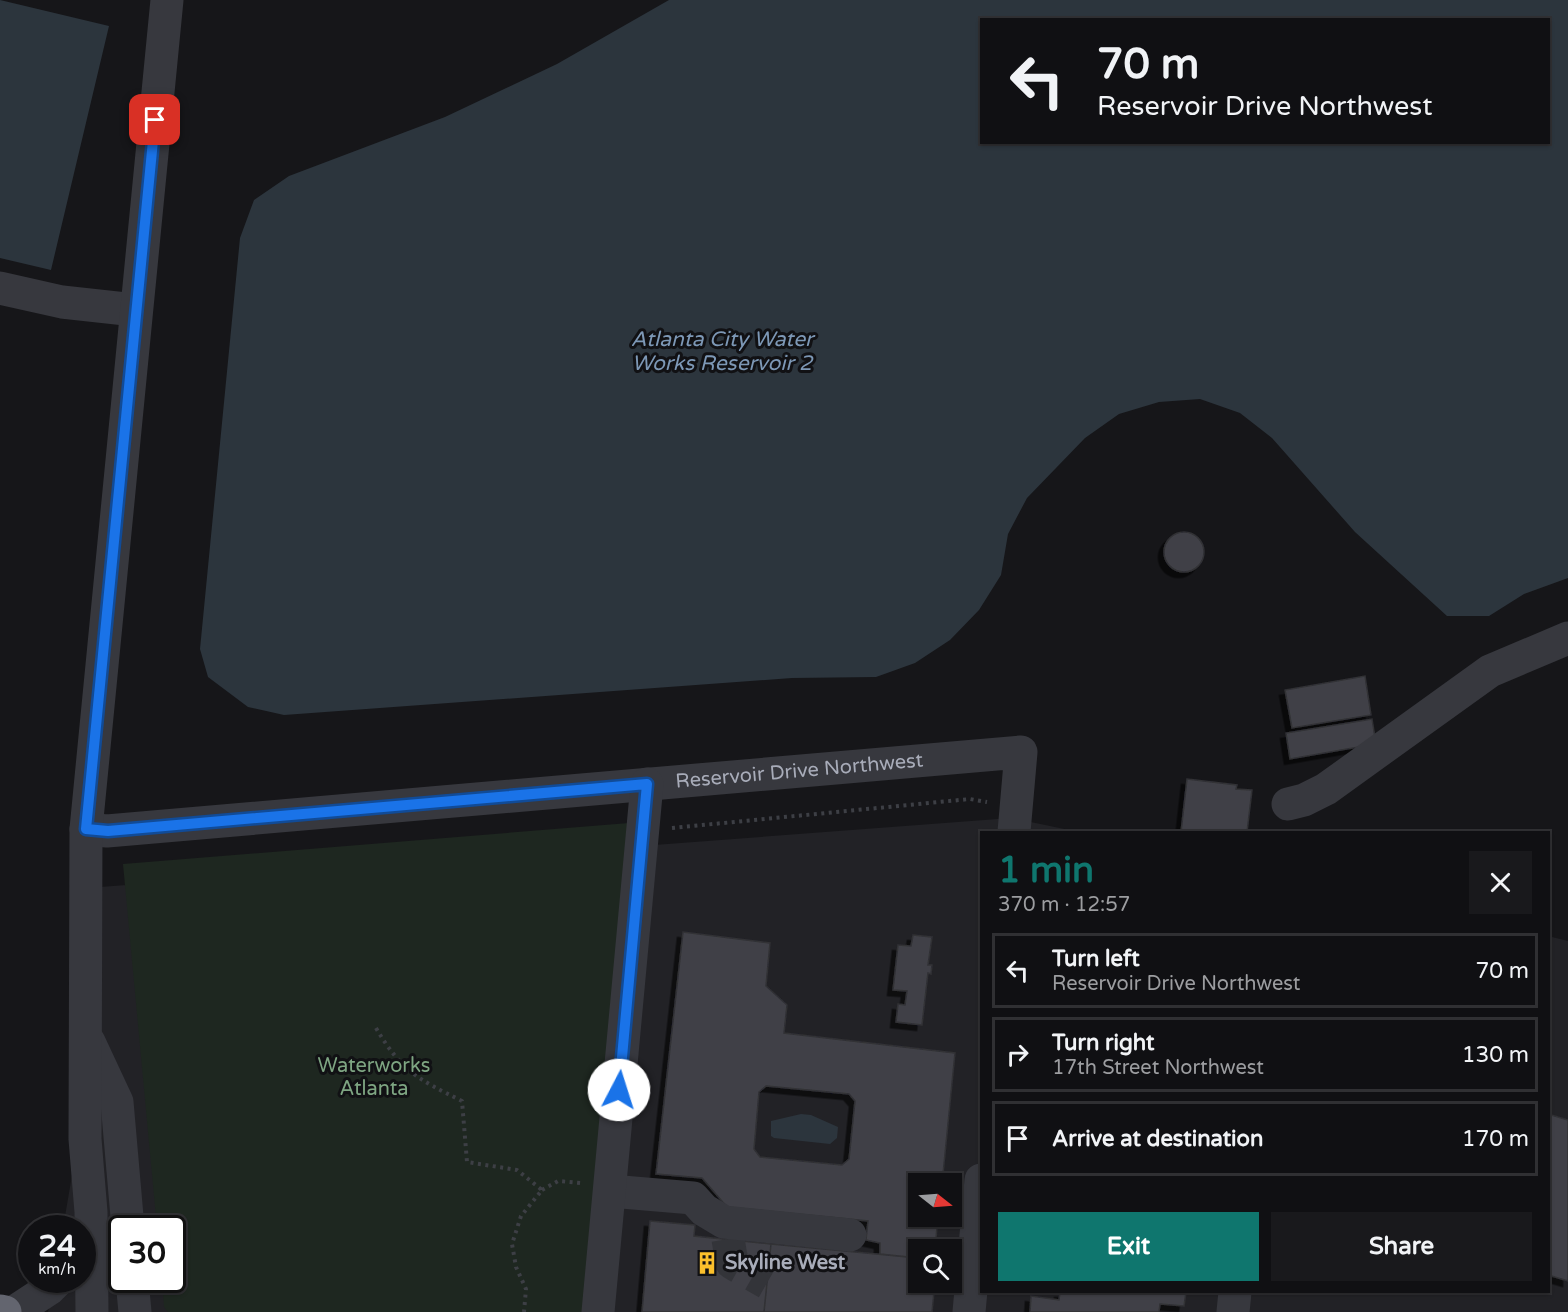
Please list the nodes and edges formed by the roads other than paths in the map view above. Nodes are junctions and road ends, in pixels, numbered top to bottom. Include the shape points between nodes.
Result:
1 (167, 0) edge
2 (0, 288) edge
3 (135, 310) junction
4 (1568, 638) edge
5 (647, 784) junction
6 (1288, 804) dead end
7 (1015, 822) edge
8 (86, 829) junction
9 (86, 1034) junction
10 (610, 1188) junction
11 (980, 1191) edge
12 (87, 1215) edge
13 (127, 1215) edge
14 (850, 1235) dead end
15 (43, 1293) edge
16 (91, 1293) edge
17 (133, 1293) edge
18 (1235, 1293) edge
19 (0, 1311) edge
20 (5, 1312) edge
21 (14, 1312) edge
22 (92, 1312) edge
23 (135, 1312) edge
24 (598, 1312) edge
25 (969, 1312) edge
26 (1233, 1312) edge

1 - 3 street
2 - 3 street via 62,302
3 - 8 street
4 - 6 street via 1491,671 1326,789
5 - 7 street, Reservoir Drive Northwest via 1022,752
5 - 8 street, Reservoir Drive Northwest via 108,831
5 - 10 street
8 - 9 street
9 - 12 street
9 - 13 street via 117,1102
10 - 14 street via 693,1197 726,1230
10 - 24 street
11 - 25 street
15 - 21 street
16 - 22 street
17 - 23 street
18 - 26 street
19 - 20 highway

